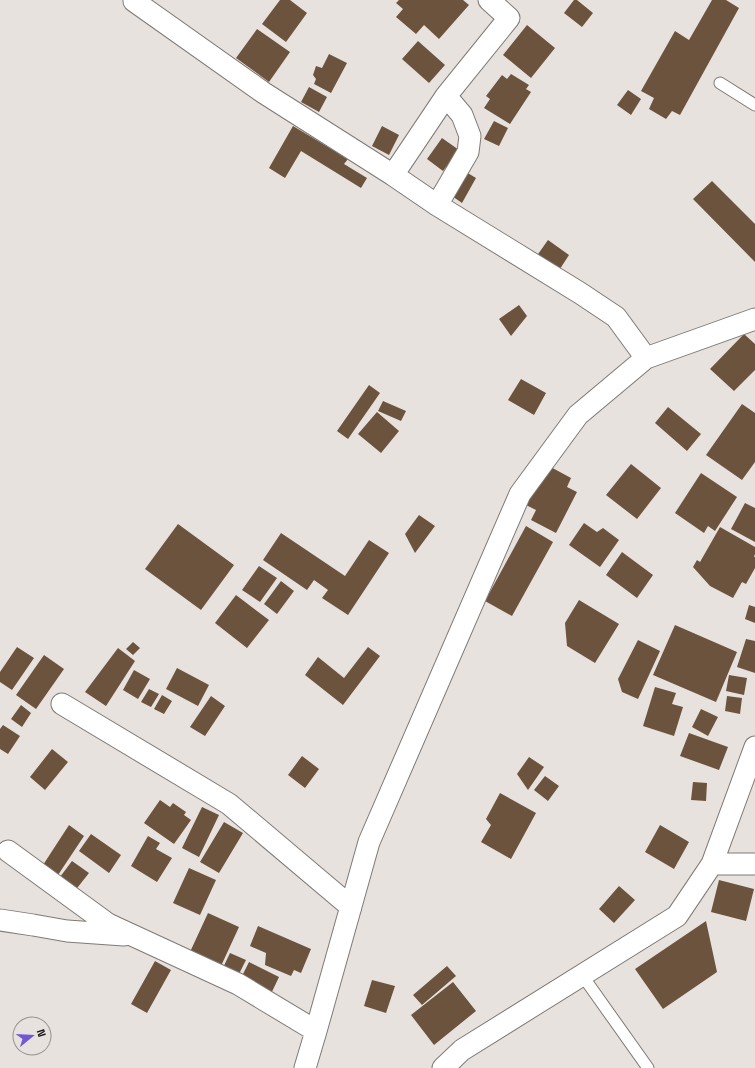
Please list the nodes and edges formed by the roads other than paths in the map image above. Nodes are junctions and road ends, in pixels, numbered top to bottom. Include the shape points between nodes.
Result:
1 (134, 0) edge
2 (488, 0) edge
3 (720, 83) dead end
4 (446, 96) junction
5 (755, 105) edge
6 (393, 175) junction
7 (437, 205) junction
8 (755, 319) edge
9 (646, 358) junction
10 (62, 704) dead end
11 (755, 747) edge
12 (8, 851) dead end
13 (712, 864) junction
14 (755, 864) edge
15 (351, 908) junction
16 (0, 920) edge
17 (134, 936) junction
18 (582, 975) junction
19 (316, 1031) junction
20 (305, 1068) edge
21 (443, 1068) edge
22 (648, 1068) edge

1 - 6 street via 264,93
2 - 4 street via 509,18
3 - 5 lane
4 - 6 street
4 - 7 street via 462,115 470,136 468,152
6 - 7 street
7 - 9 street via 616,317
8 - 9 street
9 - 15 street via 578,415 520,494 369,842
10 - 15 street via 229,804
11 - 13 street
12 - 17 street via 108,924
13 - 14 street
13 - 18 street via 677,916
15 - 19 street
16 - 17 street via 67,931
17 - 19 street via 238,984
18 - 21 street via 462,1050
18 - 22 lane
19 - 20 street

